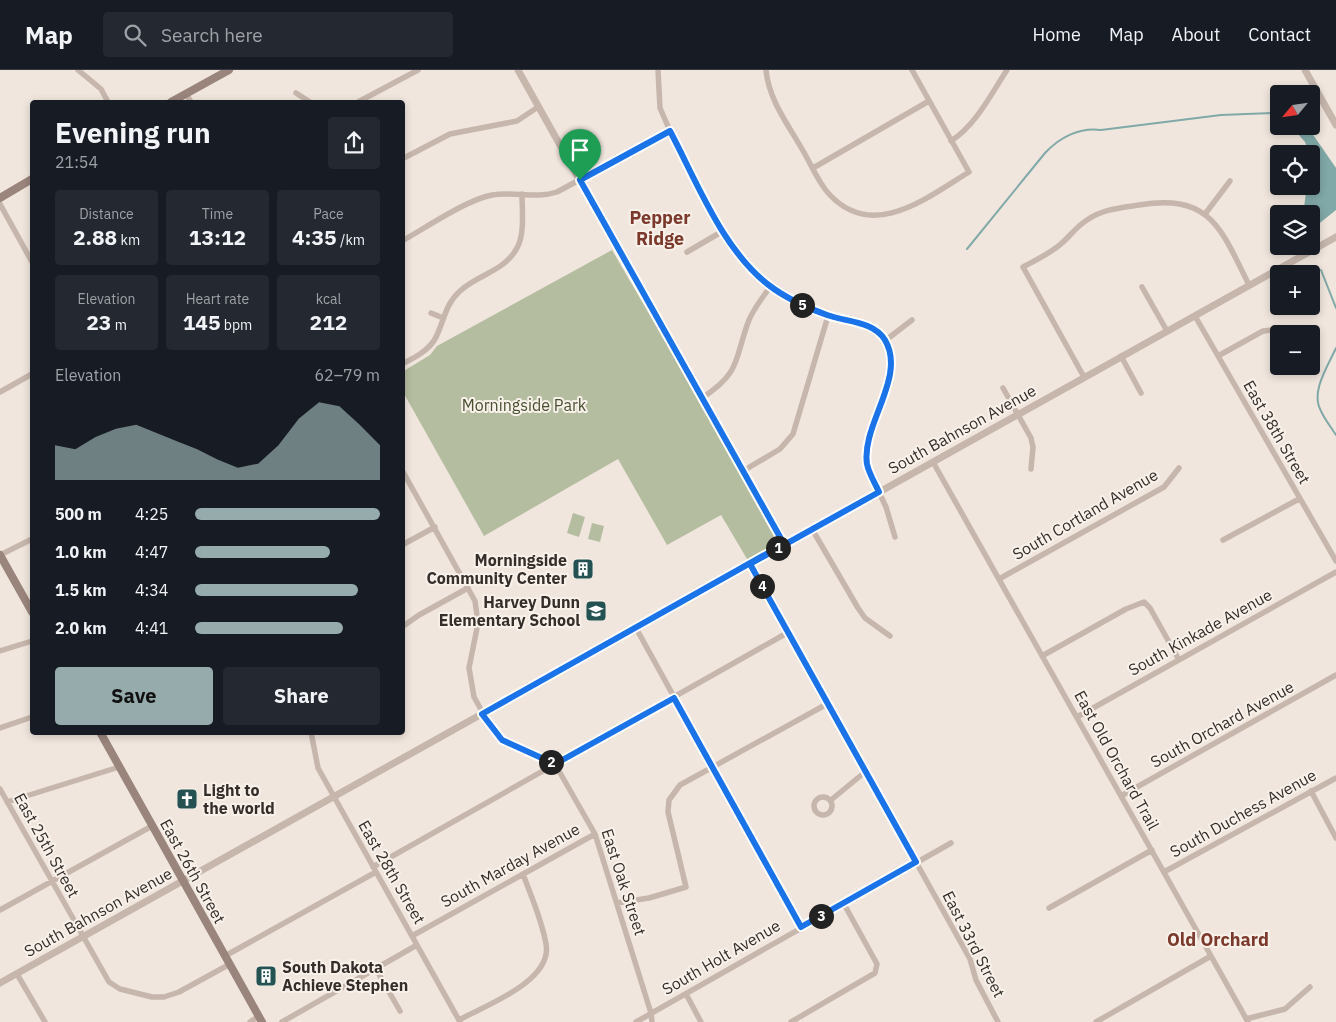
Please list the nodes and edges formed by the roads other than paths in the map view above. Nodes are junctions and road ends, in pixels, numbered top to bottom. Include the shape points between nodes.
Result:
1 (78, 70) edge
2 (229, 70) edge
3 (518, 70) edge
4 (658, 70) edge
5 (766, 70) edge
6 (912, 70) edge
7 (1007, 70) edge
8 (1305, 70) edge
9 (413, 71) edge
10 (296, 93) dead end
11 (186, 94) junction
12 (107, 100) edge
13 (175, 100) edge
14 (190, 100) edge
15 (307, 100) edge
16 (362, 100) edge
17 (930, 101) junction
18 (538, 107) junction
19 (1336, 125) edge
20 (670, 131) junction
21 (951, 141) junction
22 (405, 157) edge
23 (813, 168) junction
24 (580, 180) junction
25 (30, 181) edge
26 (1230, 181) dead end
27 (522, 194) junction
28 (0, 198) edge
29 (0, 204) edge
30 (1205, 214) junction
31 (723, 231) junction
32 (1336, 237) edge
33 (405, 239) edge
34 (687, 252) dead end
35 (30, 258) edge
36 (1250, 285) junction
37 (770, 287) junction
38 (1142, 287) dead end
39 (430, 313) dead end
40 (828, 316) junction
41 (1195, 316) junction
42 (442, 318) junction
43 (912, 320) dead end
44 (1270, 330) edge
45 (1166, 331) junction
46 (886, 340) junction
47 (1122, 356) junction
48 (1218, 356) junction
49 (405, 362) edge
50 (30, 375) edge
51 (1084, 377) junction
52 (1003, 388) dead end
53 (0, 392) edge
54 (1141, 393) dead end
55 (702, 398) junction
56 (1018, 414) junction
57 (933, 462) junction
58 (1179, 468) dead end
59 (1031, 470) dead end
60 (743, 471) junction
61 (405, 475) edge
62 (879, 492) junction
63 (1299, 499) junction
64 (435, 527) junction
65 (812, 529) junction
66 (895, 537) dead end
67 (30, 540) edge
68 (1223, 540) dead end
69 (405, 543) edge
70 (784, 544) junction
71 (0, 555) edge
72 (1336, 561) edge
73 (750, 564) junction
74 (1336, 572) edge
75 (999, 579) junction
76 (468, 588) junction
77 (30, 608) edge
78 (405, 626) edge
79 (636, 628) junction
80 (787, 633) junction
81 (890, 636) dead end
82 (30, 642) edge
83 (0, 651) edge
84 (1042, 656) junction
85 (1179, 660) junction
86 (1336, 675) edge
87 (674, 698) junction
88 (827, 704) junction
89 (482, 714) junction
90 (30, 718) edge
91 (1077, 718) junction
92 (0, 728) edge
93 (102, 735) edge
94 (312, 735) edge
95 (555, 764) junction
96 (119, 767) junction
97 (712, 767) junction
98 (865, 772) junction
99 (1336, 778) edge
100 (0, 789) edge
101 (1311, 792) junction
102 (1121, 796) junction
103 (334, 797) junction
104 (831, 800) dead end
105 (7, 802) junction
106 (152, 826) junction
107 (594, 834) junction
108 (1336, 838) edge
109 (951, 843) dead end
110 (1152, 850) junction
111 (916, 862) junction
112 (374, 869) junction
113 (1164, 872) junction
114 (524, 874) junction
115 (183, 881) junction
116 (51, 882) junction
117 (617, 903) junction
118 (844, 904) junction
119 (1049, 908) dead end
120 (0, 910) edge
121 (801, 927) junction
122 (412, 936) junction
123 (82, 937) junction
124 (418, 945) junction
125 (225, 956) junction
126 (1211, 956) junction
127 (230, 964) junction
128 (376, 969) junction
129 (17, 974) junction
130 (0, 983) edge
131 (1310, 987) dead end
132 (686, 994) junction
133 (400, 1011) dead end
134 (651, 1013) junction
135 (261, 1019) edge
136 (460, 1021) edge
137 (1247, 1021) edge
138 (45, 1022) edge
139 (250, 1022) edge
140 (282, 1022) edge
141 (636, 1022) edge
142 (652, 1022) edge
143 (701, 1022) edge
144 (791, 1022) edge
145 (998, 1022) edge
146 (1096, 1022) edge

1 - 12 street via 101,90
2 - 11 main road
3 - 18 street
4 - 20 street via 660,108
5 - 23 street via 773,99
6 - 17 street
7 - 21 street via 975,117
8 - 19 street
9 - 16 street
10 - 15 street
11 - 13 main road
11 - 14 street
17 - 21 street
17 - 23 street
18 - 22 street via 517,121 450,134
18 - 24 street
20 - 24 street
20 - 31 street
21 - 23 street via 969,172 898,213 882,216 852,210 829,194
24 - 27 street via 550,194
24 - 55 street
25 - 28 main road
26 - 30 street
27 - 33 street via 499,194 475,201
27 - 42 street via 519,245 510,259 461,290
29 - 35 street
30 - 36 street via 1224,236
30 - 51 street via 1172,202 1111,209 1088,219 1062,244 1023,267
31 - 34 street
31 - 37 street via 747,265
32 - 36 street, South Bahnson Avenue
36 - 41 street, South Bahnson Avenue
37 - 40 street
37 - 55 street via 752,314 733,370 720,386
38 - 45 street
39 - 42 street
40 - 46 street via 867,325
40 - 60 street via 793,434 780,449
41 - 45 street, South Bahnson Avenue
41 - 48 street, East 38th Street
42 - 49 street via 436,338 427,349
43 - 46 street
44 - 48 street
45 - 47 street, South Bahnson Avenue
46 - 62 street via 891,358 889,374 867,448 867,465
47 - 51 street, South Bahnson Avenue
47 - 54 street
48 - 63 street, East 38th Street
50 - 53 street
51 - 56 street, South Bahnson Avenue
52 - 56 street
55 - 60 street
56 - 57 street, South Bahnson Avenue
56 - 59 street via 1033,447
57 - 62 street, South Bahnson Avenue
57 - 75 street, East Old Orchard Trail
58 - 75 street, South Cortland Avenue via 1164,487
60 - 70 street
61 - 64 street
62 - 65 street, South Bahnson Avenue
62 - 66 street
63 - 68 street
63 - 72 street, East 38th Street
64 - 69 street
64 - 76 street
65 - 70 street, South Bahnson Avenue
65 - 81 street via 858,608
67 - 71 street
70 - 73 street, South Bahnson Avenue
71 - 77 main road
73 - 79 street, South Bahnson Avenue
73 - 80 street, East 33rd Street
74 - 85 street, South Kinkade Avenue
75 - 84 street, East Old Orchard Trail
76 - 78 street
76 - 89 street via 478,615 469,676
79 - 87 street
79 - 89 street, South Bahnson Avenue
80 - 87 street
80 - 88 street, East 33rd Street
82 - 83 street
84 - 85 street via 1144,602
84 - 91 street, East Old Orchard Trail
85 - 91 street, South Kinkade Avenue
86 - 102 street, South Orchard Avenue
87 - 95 street
87 - 97 street
88 - 97 street
88 - 98 street, East 33rd Street
89 - 95 street via 502,740
89 - 103 street, South Bahnson Avenue
90 - 92 street
91 - 102 street, East Old Orchard Trail
93 - 96 main road, East 26th Street
94 - 103 street, East 28th Street via 318,768
95 - 107 street, East Oak Street
95 - 112 street
96 - 105 street
96 - 106 main road, East 26th Street
97 - 117 street via 680,785 669,800 668,812 686,887
97 - 121 street
98 - 104 street
98 - 111 street, East 33rd Street
99 - 101 street, South Duchess Avenue
100 - 105 street, East 25th Street
101 - 108 street
101 - 113 street, South Duchess Avenue
102 - 110 street, East Old Orchard Trail
103 - 112 street, East 28th Street
103 - 115 street, South Bahnson Avenue
105 - 116 street, East 25th Street
106 - 115 main road, East 26th Street
106 - 116 street
107 - 114 street, South Marday Avenue
107 - 117 street, East Oak Street
109 - 111 street, South Holt Avenue
110 - 113 street, East Old Orchard Trail
110 - 119 street
111 - 118 street, South Holt Avenue
111 - 145 street, East 33rd Street via 970,959 976,980
112 - 122 street, East 28th Street
112 - 125 street
113 - 126 street, East Old Orchard Trail
114 - 122 street, South Marday Avenue
114 - 136 street via 546,944 546,958 535,976 524,985
115 - 123 street, South Bahnson Avenue
115 - 125 main road, East 26th Street
116 - 120 street
116 - 123 street, East 25th Street
117 - 134 street, East Oak Street
118 - 121 street, South Holt Avenue
118 - 144 street via 877,964 876,973
121 - 132 street, South Holt Avenue
122 - 124 street, East 28th Street
123 - 127 street, East 25th Street via 109,982 120,989 152,997 174,994
123 - 129 street, South Bahnson Avenue
124 - 128 street
124 - 136 street, East 28th Street
125 - 127 main road, East 26th Street
126 - 137 street, East Old Orchard Trail
126 - 146 street
127 - 135 main road, East 26th Street
128 - 133 street
128 - 140 street
129 - 130 street, South Bahnson Avenue
129 - 138 street
131 - 137 street via 1285,1008
132 - 134 street, South Holt Avenue
132 - 143 street
134 - 141 street, South Holt Avenue
134 - 142 street, East Oak Street
135 - 139 street

